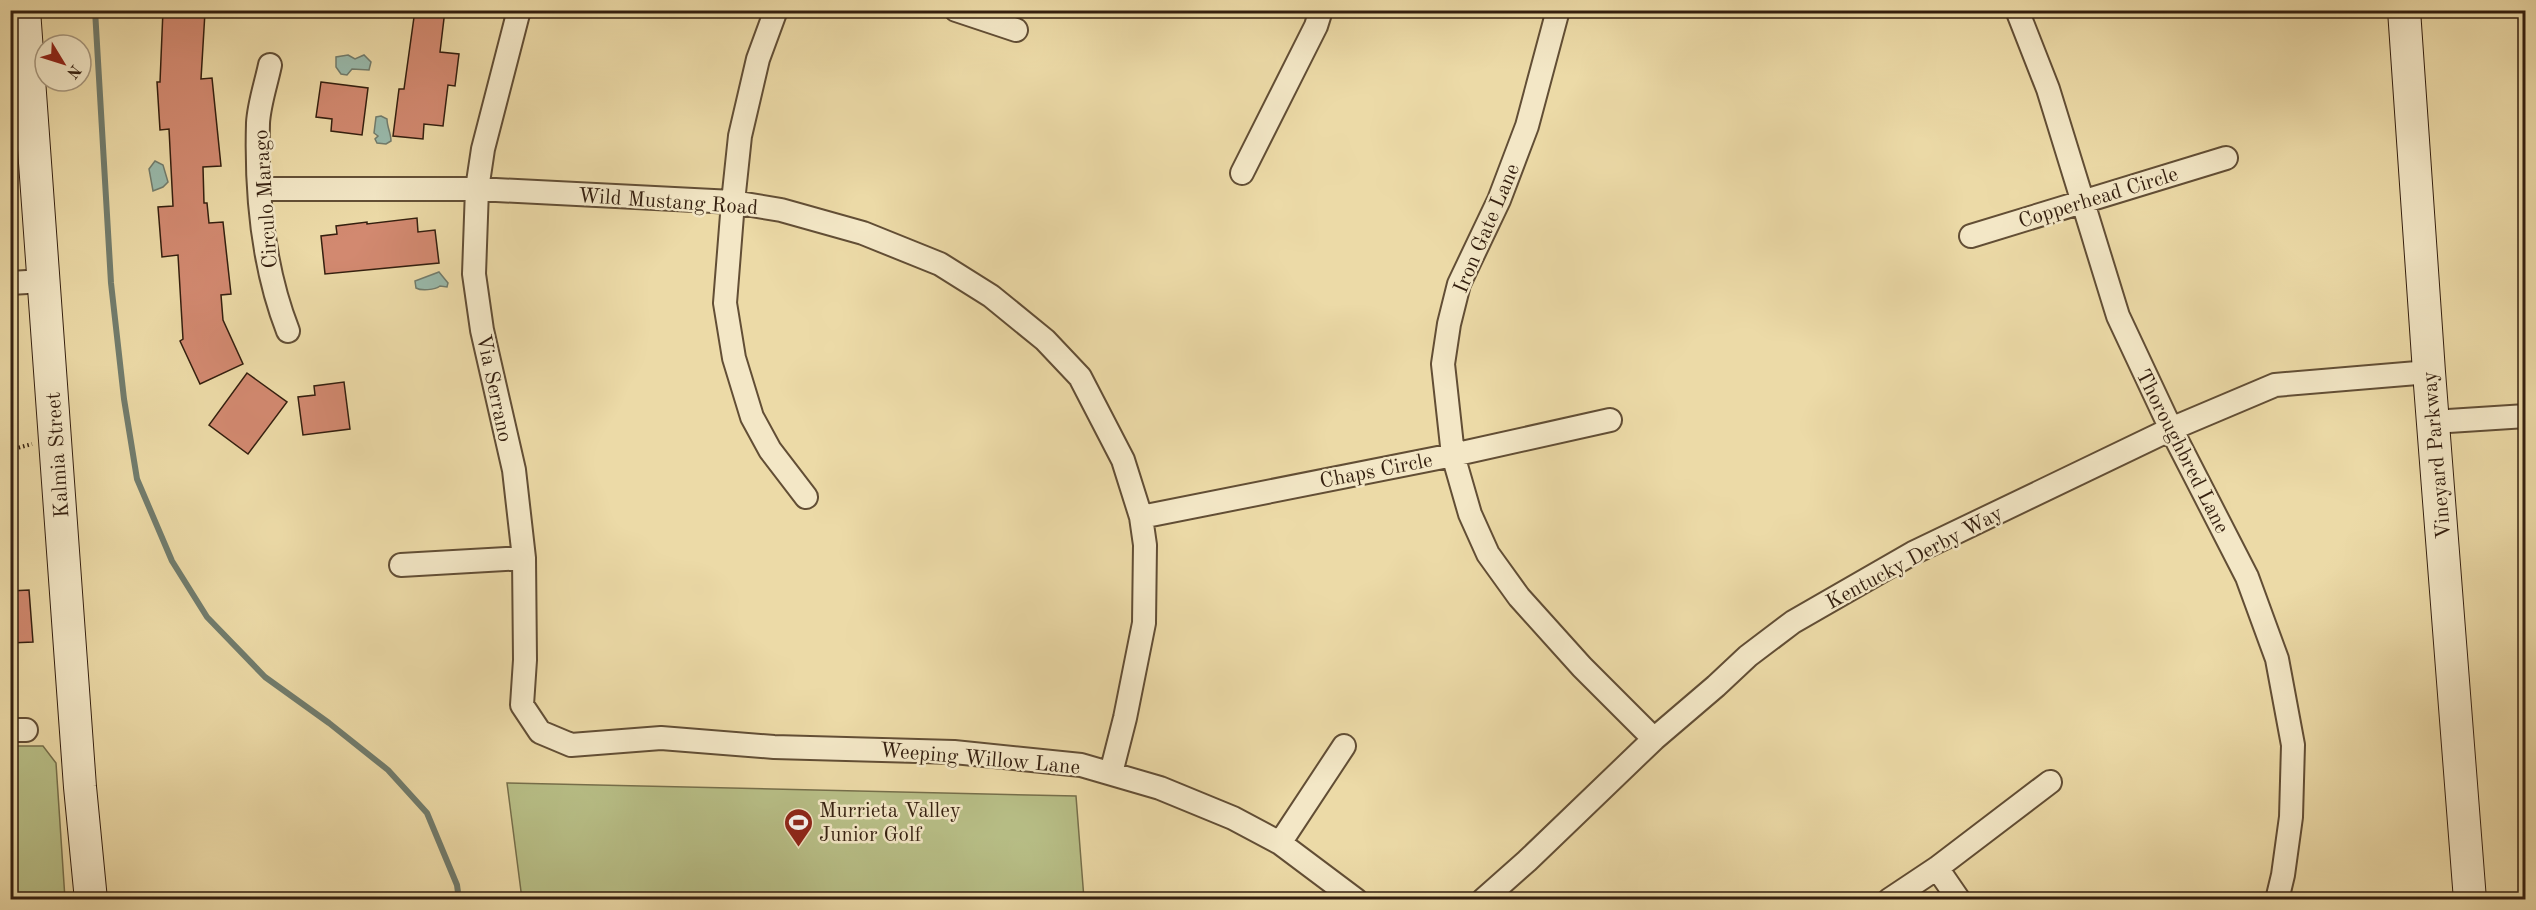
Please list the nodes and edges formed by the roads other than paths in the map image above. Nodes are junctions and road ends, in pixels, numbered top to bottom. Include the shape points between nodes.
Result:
1 (24, 10) edge
2 (519, 10) edge
3 (776, 10) edge
4 (956, 10) edge
5 (1321, 10) edge
6 (1558, 10) edge
7 (2017, 10) edge
8 (2404, 10) edge
9 (1016, 30) dead end
10 (270, 65) dead end
11 (2226, 158) dead end
12 (1242, 172) dead end
13 (260, 189) junction
14 (477, 189) junction
15 (2083, 201) junction
16 (733, 202) junction
17 (1971, 236) dead end
18 (44, 281) junction
19 (10, 283) edge
20 (288, 331) dead end
21 (2429, 372) junction
22 (2526, 416) edge
23 (1610, 420) dead end
24 (2433, 422) junction
25 (2171, 429) junction
26 (1453, 455) junction
27 (806, 497) dead end
28 (1141, 517) junction
29 (524, 558) junction
30 (401, 565) dead end
31 (1654, 739) junction
32 (571, 745) joint
33 (1344, 746) dead end
34 (1111, 772) junction
35 (2050, 782) dead end
36 (1280, 843) junction
37 (1937, 868) junction
38 (91, 900) edge
39 (1356, 900) edge
40 (1483, 900) edge
41 (1888, 900) edge
42 (1959, 900) edge
43 (2277, 900) edge
44 (2470, 900) edge

1 - 18 street, Kalmia Street
2 - 14 street, Via Serrano via 485,139
3 - 16 street via 758,59 740,136
4 - 9 street
5 - 12 street
6 - 26 street, Iron Gate Lane via 1527,126 1499,200 1459,284 1449,324 1443,364
7 - 15 street, Thoroughbred Lane via 2048,89
8 - 21 street, Vineyard Parkway
10 - 13 street, Circulo Marago via 258,121
11 - 15 street, Copperhead Circle
13 - 14 street, Wild Mustang Road
13 - 20 street, Circulo Marago via 268,263
14 - 16 street, Wild Mustang Road
14 - 29 street, Via Serrano via 474,274 482,330 514,470
15 - 17 street, Copperhead Circle
15 - 25 street, Thoroughbred Lane via 2118,316
16 - 27 street via 725,303 734,358 752,417 770,450
16 - 28 street, Wild Mustang Road via 781,210 863,233 940,264 991,296 1045,340 1080,377 1123,460
18 - 19 street
18 - 38 street, Kalmia Street
21 - 24 street, Vineyard Parkway
21 - 25 street, Kentucky Derby Way via 2275,385
22 - 24 street
23 - 26 street, Chaps Circle
24 - 44 street, Vineyard Parkway
25 - 31 street, Kentucky Derby Way via 1913,553 1793,622
25 - 43 street, Thoroughbred Lane via 2247,577 2277,659 2293,745 2291,817
26 - 28 street, Chaps Circle
26 - 31 street, Iron Gate Lane via 1470,514 1488,554 1519,597
28 - 34 street, Wild Mustang Road via 1145,545 1144,623
29 - 30 street
29 - 32 street, Via Serrano via 522,705 540,732
31 - 40 street, Kentucky Derby Way
32 - 34 street, Weeping Willow Lane via 661,738 774,747 954,752 1081,765
33 - 36 street
34 - 36 street, Weeping Willow Lane via 1233,818
35 - 37 street
36 - 39 street, Weeping Willow Lane
37 - 41 street
37 - 42 street

